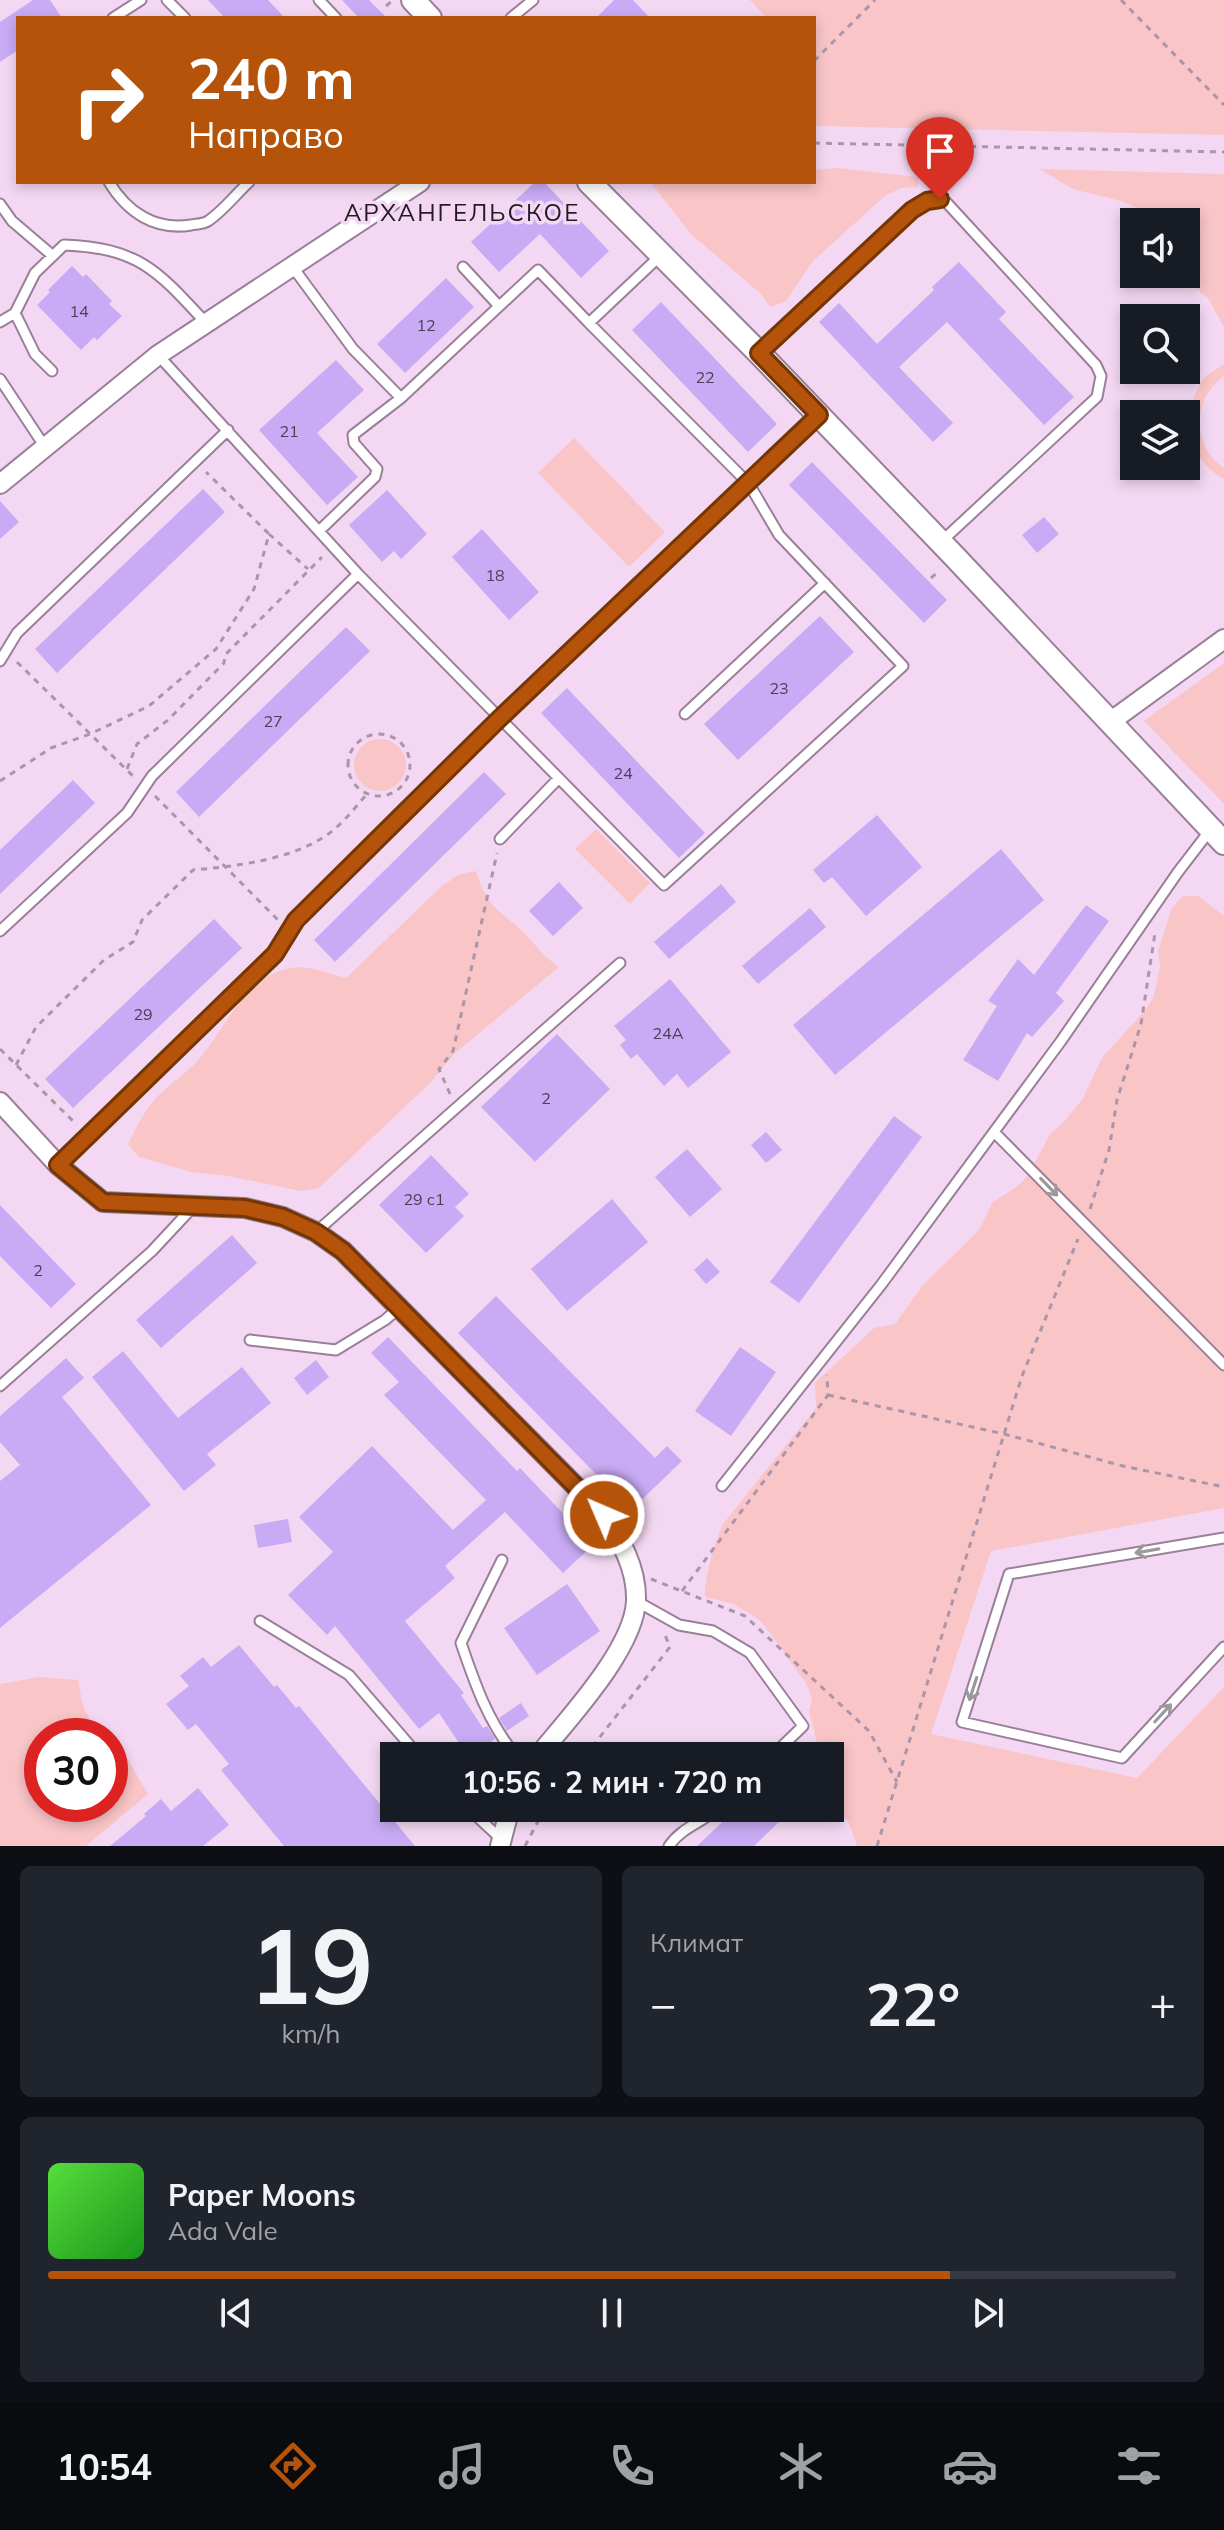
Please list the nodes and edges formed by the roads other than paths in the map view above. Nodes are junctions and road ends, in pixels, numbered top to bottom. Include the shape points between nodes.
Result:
1 (141, 0) edge
2 (167, 0) edge
3 (319, 0) edge
4 (413, 0) edge
5 (533, 0) edge
6 (116, 16) edge
7 (183, 16) edge
8 (334, 16) edge
9 (428, 16) edge
10 (513, 16) edge
11 (110, 184) edge
12 (247, 184) edge
13 (417, 184) edge
14 (591, 184) edge
15 (0, 204) edge
16 (661, 255) junction
17 (53, 256) junction
18 (292, 266) junction
19 (463, 267) dead end
20 (499, 306) junction
21 (15, 313) junction
22 (0, 322) edge
23 (206, 323) junction
24 (589, 323) junction
25 (759, 353) junction
26 (158, 355) junction
27 (52, 371) dead end
28 (0, 379) edge
29 (401, 398) junction
30 (819, 415) junction
31 (228, 430) junction
32 (45, 447) junction
33 (0, 484) edge
34 (749, 484) junction
35 (319, 531) junction
36 (940, 542) junction
37 (358, 574) junction
38 (825, 583) junction
39 (1224, 639) edge
40 (0, 661) edge
41 (685, 714) dead end
42 (499, 719) junction
43 (1110, 722) junction
44 (558, 779) junction
45 (1217, 836) edge
46 (500, 839) road end
47 (0, 931) edge
48 (620, 963) dead end
49 (0, 1102) edge
50 (994, 1132) junction
51 (58, 1165) junction
52 (193, 1207) junction
53 (316, 1232) junction
54 (399, 1308) junction
55 (250, 1340) dead end
56 (1224, 1365) edge
57 (0, 1386) edge
58 (722, 1486) dead end
59 (1224, 1538) edge
60 (502, 1560) dead end
61 (636, 1601) junction
62 (260, 1621) dead end
63 (1224, 1647) edge
64 (407, 1742) edge
65 (504, 1742) edge
66 (549, 1742) edge
67 (786, 1742) edge
68 (482, 1822) edge
69 (506, 1822) edge
70 (701, 1822) edge
71 (501, 1842) edge
72 (669, 1846) edge

1 - 6 lane
2 - 7 lane
3 - 8 lane
4 - 9 street
5 - 10 lane
11 - 12 lane via 140,217 178,227 207,222
13 - 18 street
14 - 16 street
15 - 17 lane
16 - 24 lane
16 - 25 street
17 - 21 lane via 35,273
17 - 23 lane via 64,245 123,253 143,262
18 - 23 street
18 - 29 lane via 353,349
19 - 20 lane
20 - 24 lane via 538,270
20 - 29 lane
21 - 22 lane
21 - 27 lane via 35,354
23 - 26 street
24 - 34 lane
25 - 30 street
25 - 36 lane via 912,210 927,201 947,203 1101,376 1097,397
26 - 31 lane
26 - 32 street
28 - 32 lane
29 - 35 lane via 353,435 377,469 375,477
30 - 34 lane
30 - 36 street
31 - 35 lane
31 - 40 lane via 17,633
32 - 33 street
34 - 38 lane via 779,535
34 - 42 lane
35 - 37 lane
36 - 43 street
37 - 42 lane
37 - 47 lane via 152,776 127,813
38 - 41 lane
38 - 44 lane via 903,666 664,885
39 - 43 street
42 - 44 lane
42 - 51 lane via 296,920 275,954
43 - 45 street
44 - 46 lane
45 - 50 lane via 1159,899
48 - 53 lane
49 - 51 street
50 -> 56 lane
50 - 58 lane
51 - 52 street via 103,1202
52 - 53 street via 245,1208
52 - 57 lane via 152,1251
53 - 54 street via 343,1251
54 - 55 lane via 336,1350
54 - 61 street via 604,1515 622,1543
59 -> 63 lane via 1009,1574 962,1722 1122,1758
60 - 65 lane via 461,1643 479,1697
61 - 66 street via 619,1648
61 - 67 lane via 679,1625 713,1631 750,1653 803,1726
62 - 64 lane via 349,1675
68 - 71 lane
69 - 71 street
70 - 72 lane via 678,1833

